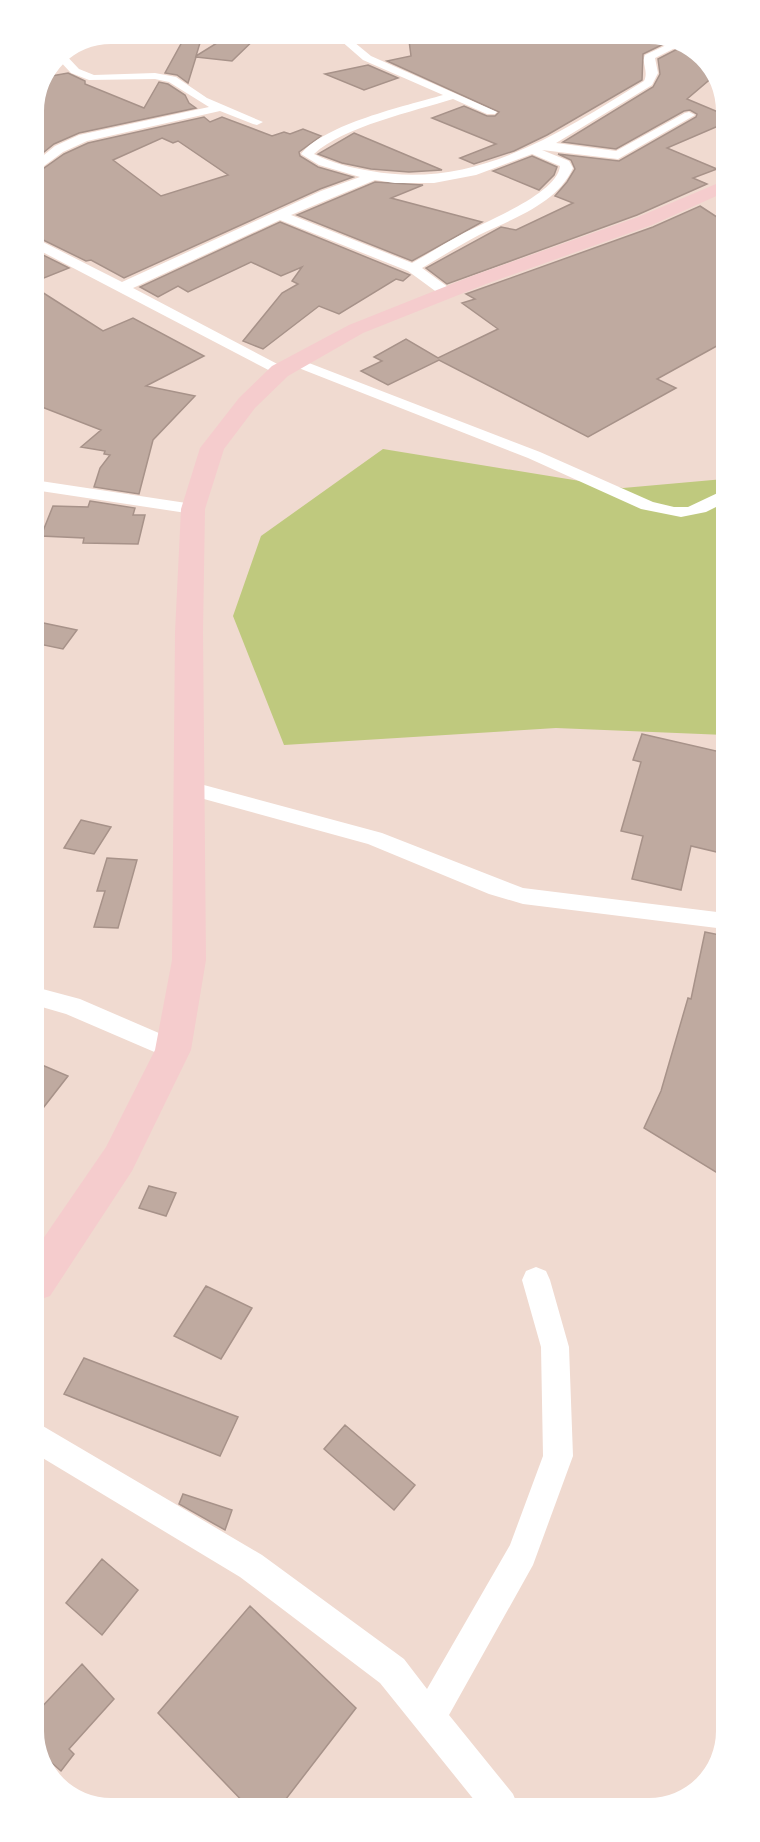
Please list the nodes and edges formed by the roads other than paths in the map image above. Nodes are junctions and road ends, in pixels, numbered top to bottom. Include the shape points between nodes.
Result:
1 (350, 44) edge
2 (670, 47) edge
3 (66, 61) edge
4 (452, 96) junction
5 (218, 108) junction
6 (491, 112) dead end
7 (689, 116) dead end
8 (257, 122) dead end
9 (546, 145) junction
10 (532, 150) junction
11 (44, 161) edge
12 (371, 177) junction
13 (716, 193) edge
14 (280, 215) junction
15 (44, 247) edge
16 (413, 268) junction
17 (121, 288) junction
18 (447, 292) junction
19 (288, 367) junction
20 (44, 487) edge
21 (716, 500) edge
22 (193, 509) junction
23 (189, 788) junction
24 (716, 920) edge
25 (44, 998) edge
26 (173, 1050) junction
27 (44, 1271) edge
28 (536, 1280) dead end
29 (44, 1442) edge
30 (429, 1718) junction
31 (494, 1798) edge

1 - 4 street via 367,58
2 - 9 street via 649,57 653,77 648,83
3 - 5 street via 75,71 93,78 172,79
4 - 6 street
4 - 12 street via 360,125 308,151 310,156
5 - 8 street
5 - 11 street via 83,138
7 - 9 street via 618,155
9 - 10 street
10 - 12 street via 455,177 398,181
10 - 16 street via 565,164 567,173 523,210
12 - 14 street
13 - 18 main road
14 - 16 street
14 - 17 street
15 - 17 street
16 - 18 street
17 - 19 street
18 - 19 main road via 356,329
19 - 21 street via 569,469 651,506 674,512 694,511
19 - 22 main road via 248,403 212,448
20 - 22 street
22 - 23 main road
23 - 24 street via 374,838 523,896
23 - 26 main road via 189,960
25 - 26 street via 72,1006
26 - 27 main road via 119,1159
28 - 30 street via 555,1347 558,1456 522,1554
29 - 30 street via 252,1566 392,1671
30 - 31 street

